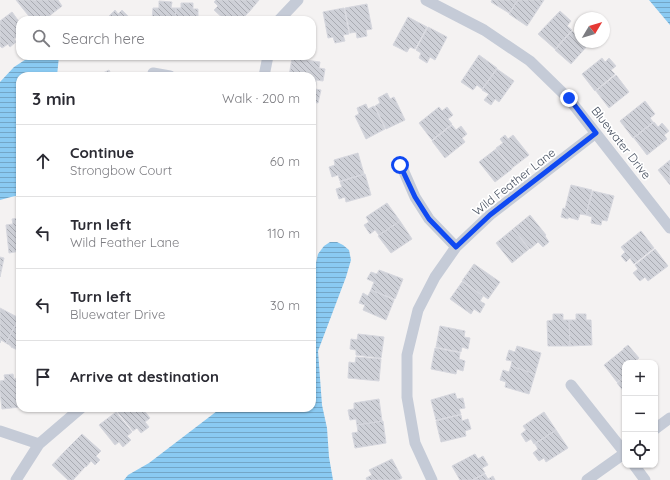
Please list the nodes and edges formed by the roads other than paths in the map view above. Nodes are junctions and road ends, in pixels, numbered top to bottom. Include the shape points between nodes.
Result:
1 (298, 0) edge
2 (426, 0) edge
3 (284, 16) edge
4 (267, 60) edge
5 (265, 72) edge
6 (596, 133) junction
7 (400, 165) dead end
8 (670, 228) edge
9 (456, 247) junction
10 (571, 385) dead end
11 (76, 412) edge
12 (670, 418) edge
13 (658, 428) edge
14 (0, 431) edge
15 (39, 444) junction
16 (622, 449) edge
17 (622, 455) edge
18 (636, 468) edge
19 (16, 480) edge
20 (432, 480) edge
21 (587, 480) edge
22 (645, 480) edge

1 - 3 street
2 - 6 street, Bluewater Drive via 484,30 530,60 569,98
4 - 5 street
6 - 8 street, Bluewater Drive
6 - 9 street, Wild Feather Lane via 490,215
7 - 9 street via 429,219
9 - 20 street, Wild Feather Lane via 435,277 418,310 407,355 407,397 415,443
10 - 16 street
11 - 15 street
12 - 13 street
14 - 15 street
15 - 19 street
17 - 21 street
18 - 22 street

